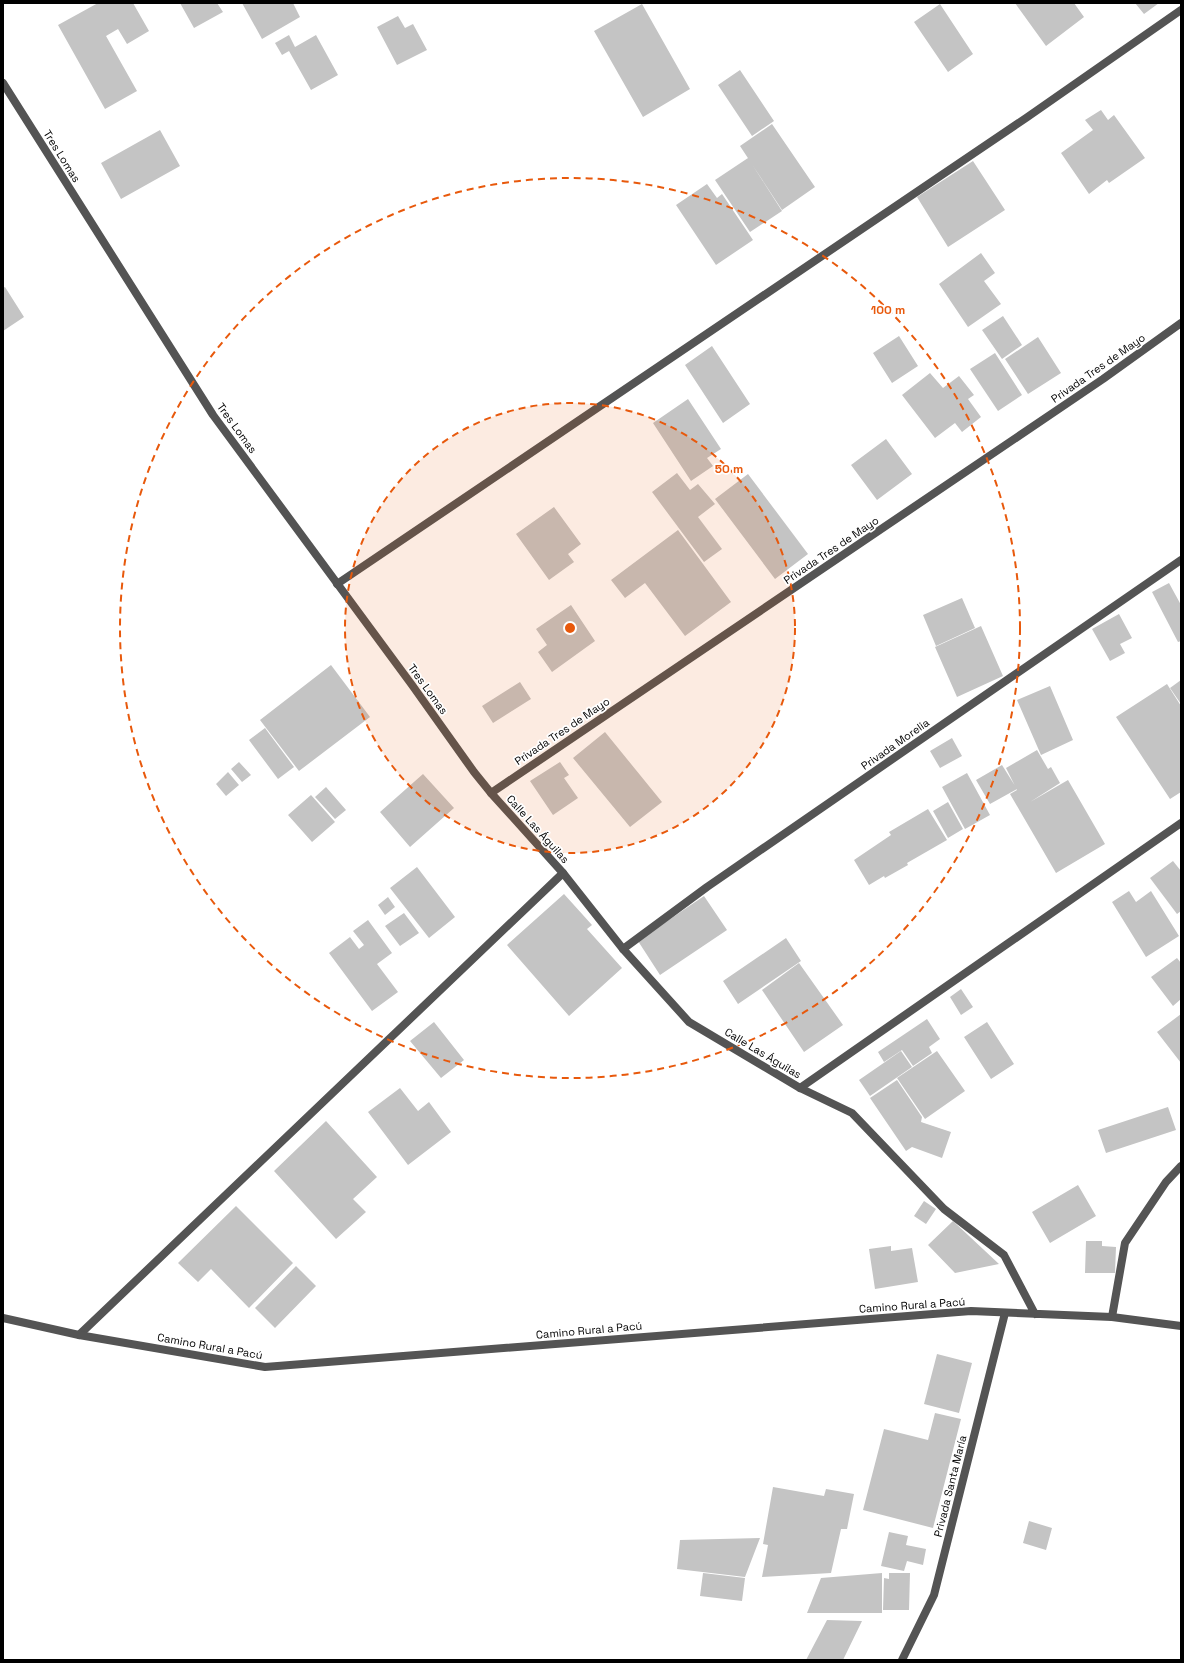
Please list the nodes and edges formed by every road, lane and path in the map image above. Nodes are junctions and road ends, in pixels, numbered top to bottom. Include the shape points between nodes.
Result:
1 (1181, 10) edge
2 (3, 82) edge
3 (1181, 323) edge
4 (1181, 560) edge
5 (337, 584) junction
6 (491, 793) junction
7 (1181, 823) edge
8 (563, 873) junction
9 (623, 949) junction
10 (800, 1088) junction
11 (1181, 1166) edge
12 (1005, 1313) junction
13 (1035, 1314) junction
14 (1112, 1317) junction
15 (3, 1318) edge
16 (1181, 1326) edge
17 (79, 1335) junction
18 (902, 1660) edge

1 - 5 street
2 - 5 street, Tres Lomas via 213,415
3 - 6 street, Privada Tres de Mayo
4 - 9 street, Privada Morelia via 707,887
5 - 6 street, Tres Lomas
6 - 8 street, Calle Las Águilas
7 - 10 street
8 - 9 street, Calle Las Águilas
8 - 17 street
9 - 10 street, Calle Las Águilas via 689,1022
10 - 13 street, Calle Las Águilas via 852,1113 944,1209 1004,1255
11 - 14 street via 1166,1182 1125,1243
12 - 13 street, Camino Rural a Pacú
12 - 17 street, Camino Rural a Pacú via 970,1311 265,1367
12 - 18 street, Privada Santa María via 934,1595
13 - 14 street, Camino Rural a Pacú
14 - 16 street, Camino Rural a Pacú
15 - 17 street, Camino Rural a Pacú

